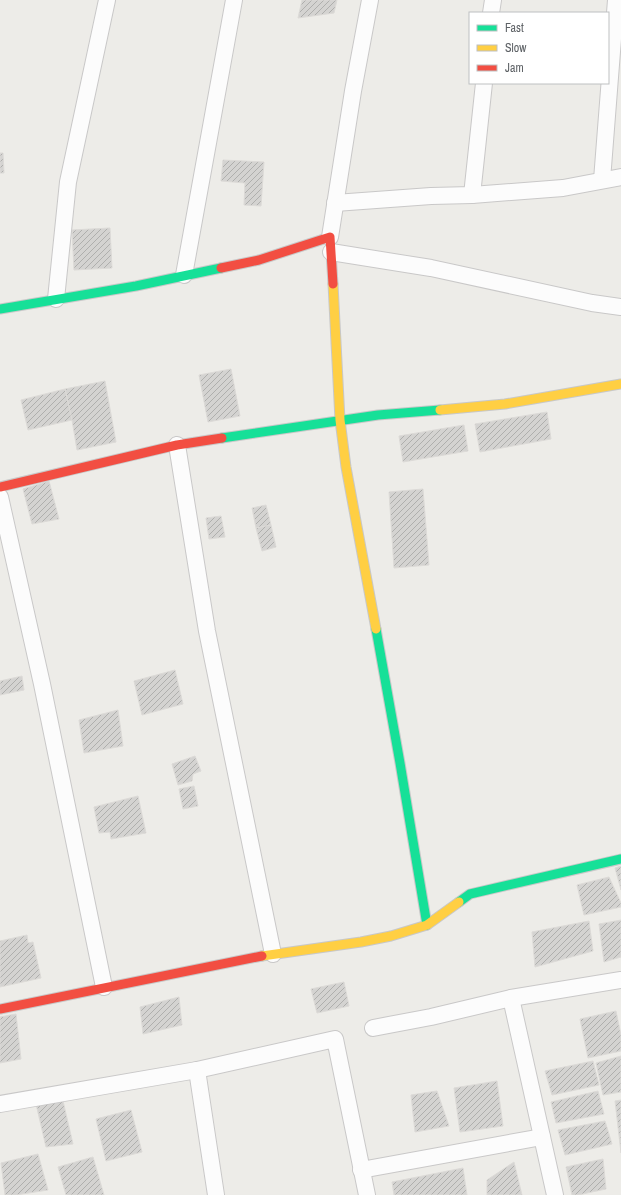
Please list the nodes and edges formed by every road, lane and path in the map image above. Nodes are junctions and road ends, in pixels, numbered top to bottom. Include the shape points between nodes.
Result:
1 (107, 0) edge
2 (234, 0) edge
3 (370, 0) edge
4 (493, 0) edge
5 (616, 0) edge
6 (491, 12) edge
7 (617, 29) edge
8 (484, 84) edge
9 (621, 177) edge
10 (602, 180) junction
11 (472, 195) junction
12 (335, 203) junction
13 (330, 245) junction
14 (184, 275) junction
15 (56, 299) junction
16 (621, 307) edge
17 (0, 309) edge
18 (621, 384) edge
19 (340, 420) junction
20 (177, 445) junction
21 (0, 487) edge
22 (0, 497) edge
23 (621, 858) edge
24 (427, 925) junction
25 (274, 954) junction
26 (621, 980) edge
27 (104, 987) junction
28 (511, 998) junction
29 (0, 1010) edge
30 (373, 1028) dead end
31 (197, 1070) junction
32 (0, 1104) edge
33 (542, 1137) junction
34 (361, 1170) junction
35 (216, 1195) edge
36 (366, 1195) edge
37 (555, 1195) edge

1 - 15 street via 68,182
2 - 14 street
3 - 12 street
4 - 6 street
5 - 7 street
7 - 10 street
8 - 11 street
9 - 10 street
10 - 11 street via 563,188
11 - 12 street
12 - 13 street
13 - 14 street
13 - 16 street
13 - 19 street
14 - 15 street
15 - 17 street
18 - 19 street via 505,404
19 - 20 street
19 - 24 street via 346,467
20 - 21 street
20 - 25 street via 207,631
22 - 27 street via 42,684
23 - 24 street via 470,894
24 - 25 street via 376,939
25 - 27 street
26 - 28 street
27 - 29 street
28 - 30 street
28 - 33 street
31 - 32 street
31 - 34 street via 334,1039
31 - 35 street
33 - 34 street
33 - 37 street
34 - 36 street

